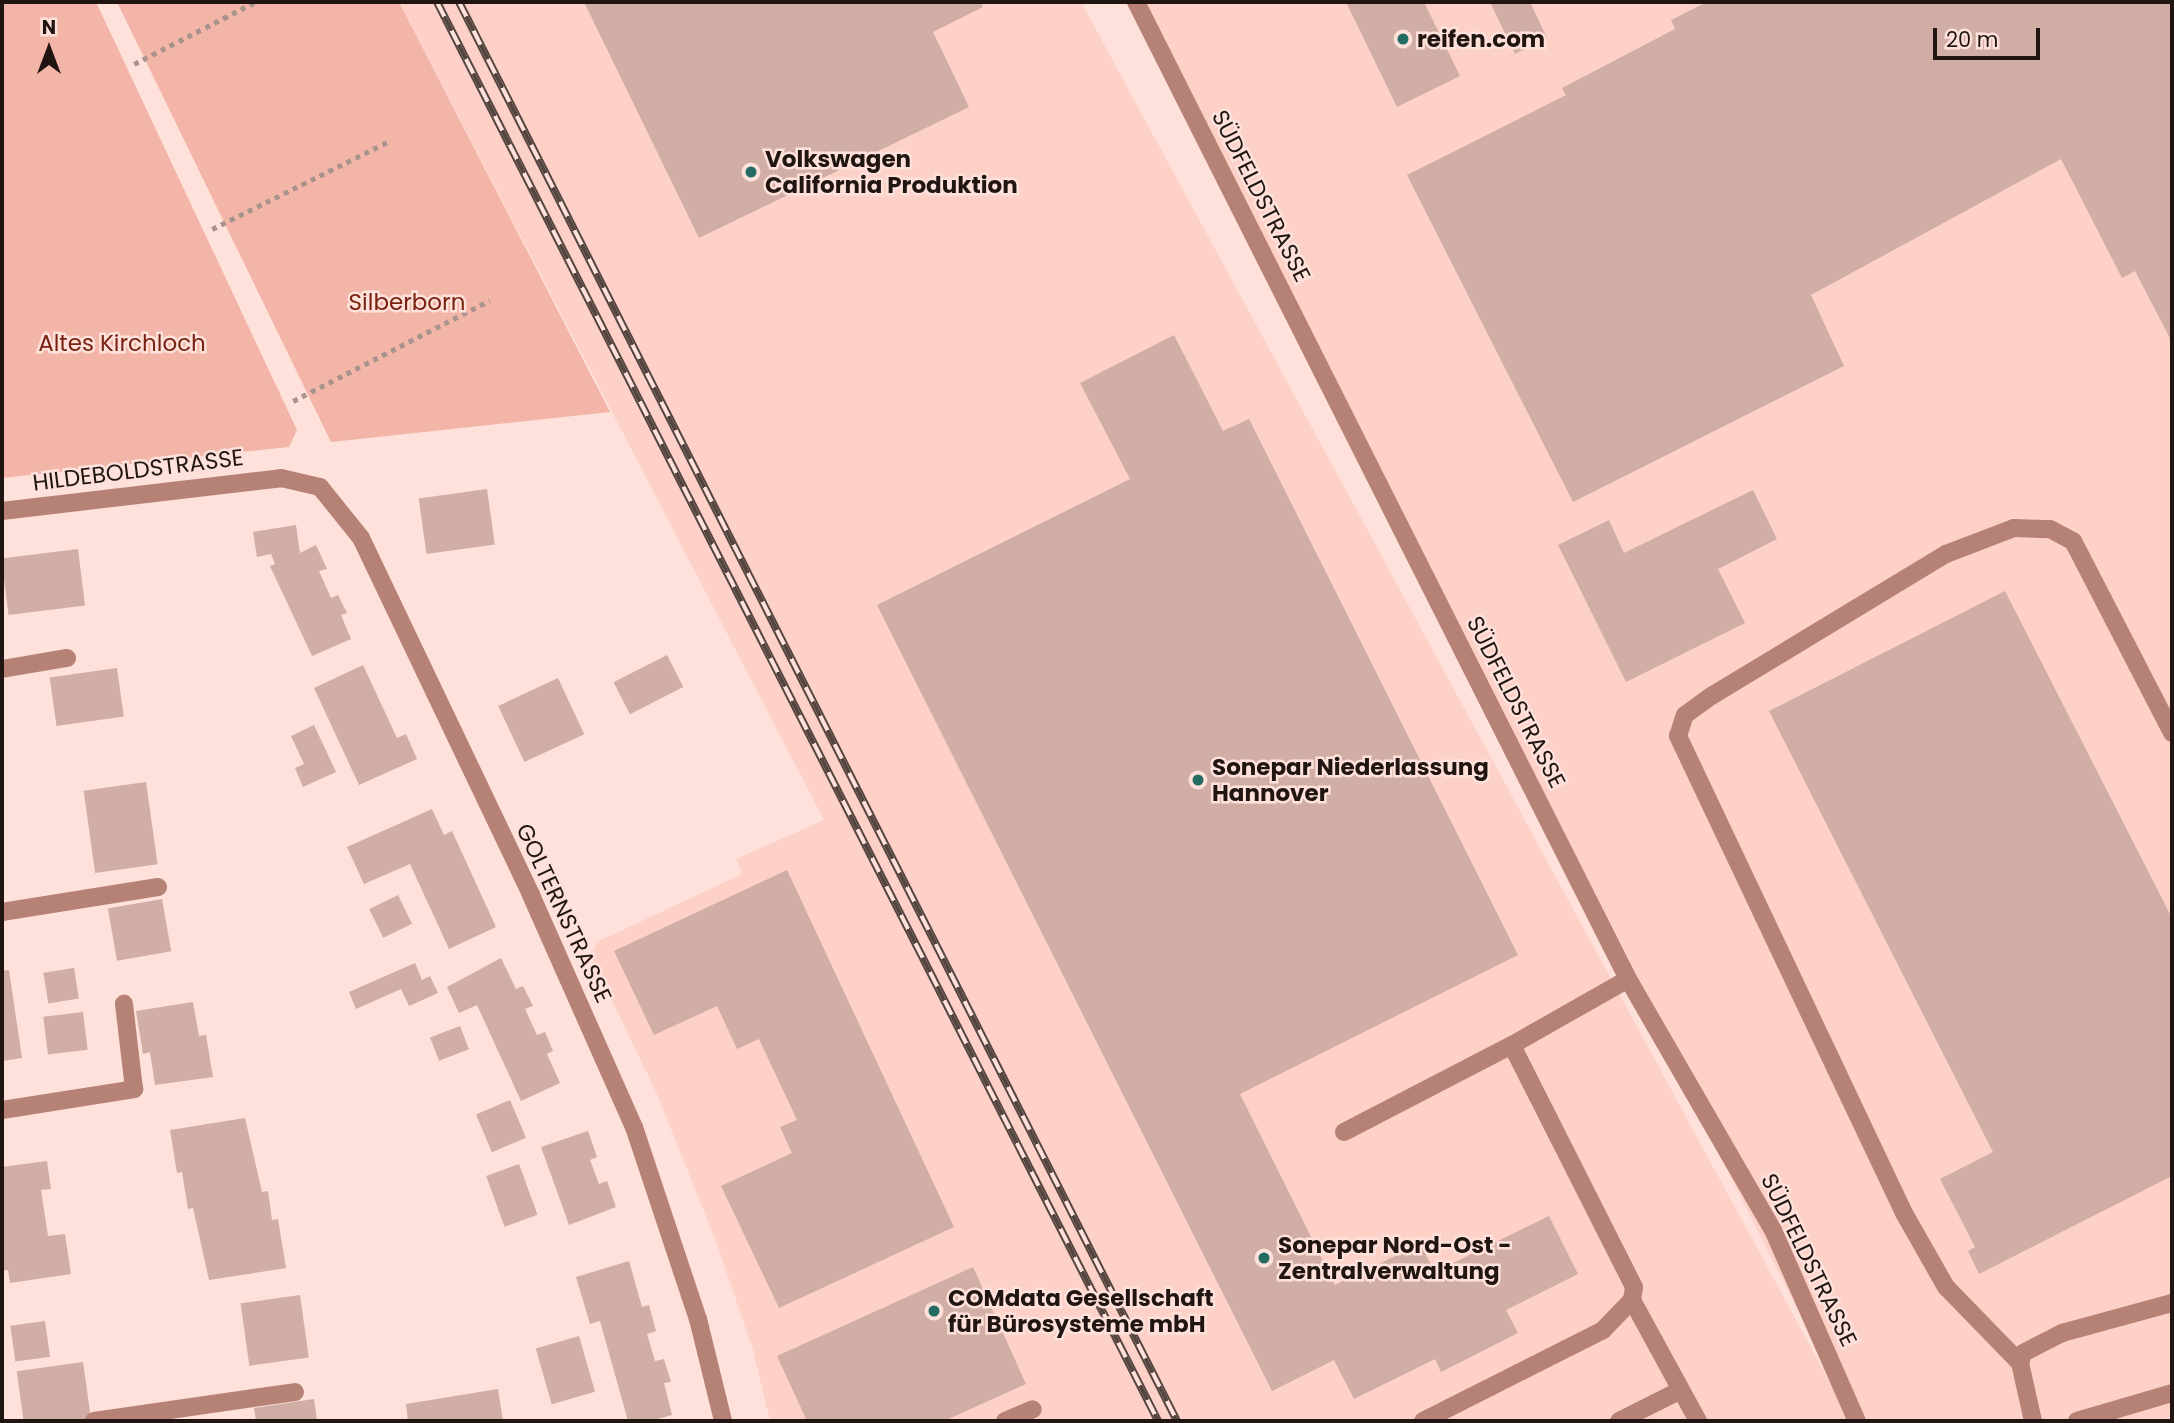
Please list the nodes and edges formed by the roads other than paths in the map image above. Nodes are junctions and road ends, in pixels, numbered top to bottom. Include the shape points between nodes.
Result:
1 (1136, 2) edge
2 (281, 478) joint
3 (2, 510) edge
4 (67, 658) dead end
5 (2, 669) edge
6 (2172, 733) edge
7 (158, 887) dead end
8 (2, 912) edge
9 (1628, 979) junction
10 (124, 1004) dead end
11 (1512, 1045) junction
12 (2, 1110) edge
13 (1344, 1132) dead end
14 (1632, 1300) junction
15 (2172, 1303) edge
16 (2020, 1363) junction
17 (1681, 1390) junction
18 (295, 1392) dead end
19 (2172, 1393) edge
20 (1033, 1409) dead end
21 (93, 1421) edge
22 (723, 1421) edge
23 (1005, 1421) edge
24 (1423, 1421) edge
25 (1619, 1421) edge
26 (1698, 1421) edge
27 (1857, 1421) edge
28 (2033, 1421) edge
29 (2077, 1421) edge

1 - 9 street, SÜDFELDSTRASSE
2 - 3 street, HILDEBOLDSTRASSE
2 - 22 street, GOLTERNSTRASSE via 320,487 361,538 525,883 634,1127 698,1319
4 - 5 street
6 - 16 street via 2073,541 2050,529 2014,528 1945,554 1713,695 1685,715 1678,736 1904,1213 1945,1287
7 - 8 street
9 - 11 street
9 - 27 street, SÜDFELDSTRASSE via 1773,1230
10 - 12 street via 134,1089
11 - 13 street
11 - 14 street via 1634,1287
14 - 17 street
14 - 24 street via 1604,1330
15 - 16 street via 2062,1333 2035,1344
16 - 28 street
17 - 25 street
17 - 26 street
18 - 21 street
19 - 29 street
20 - 23 street

